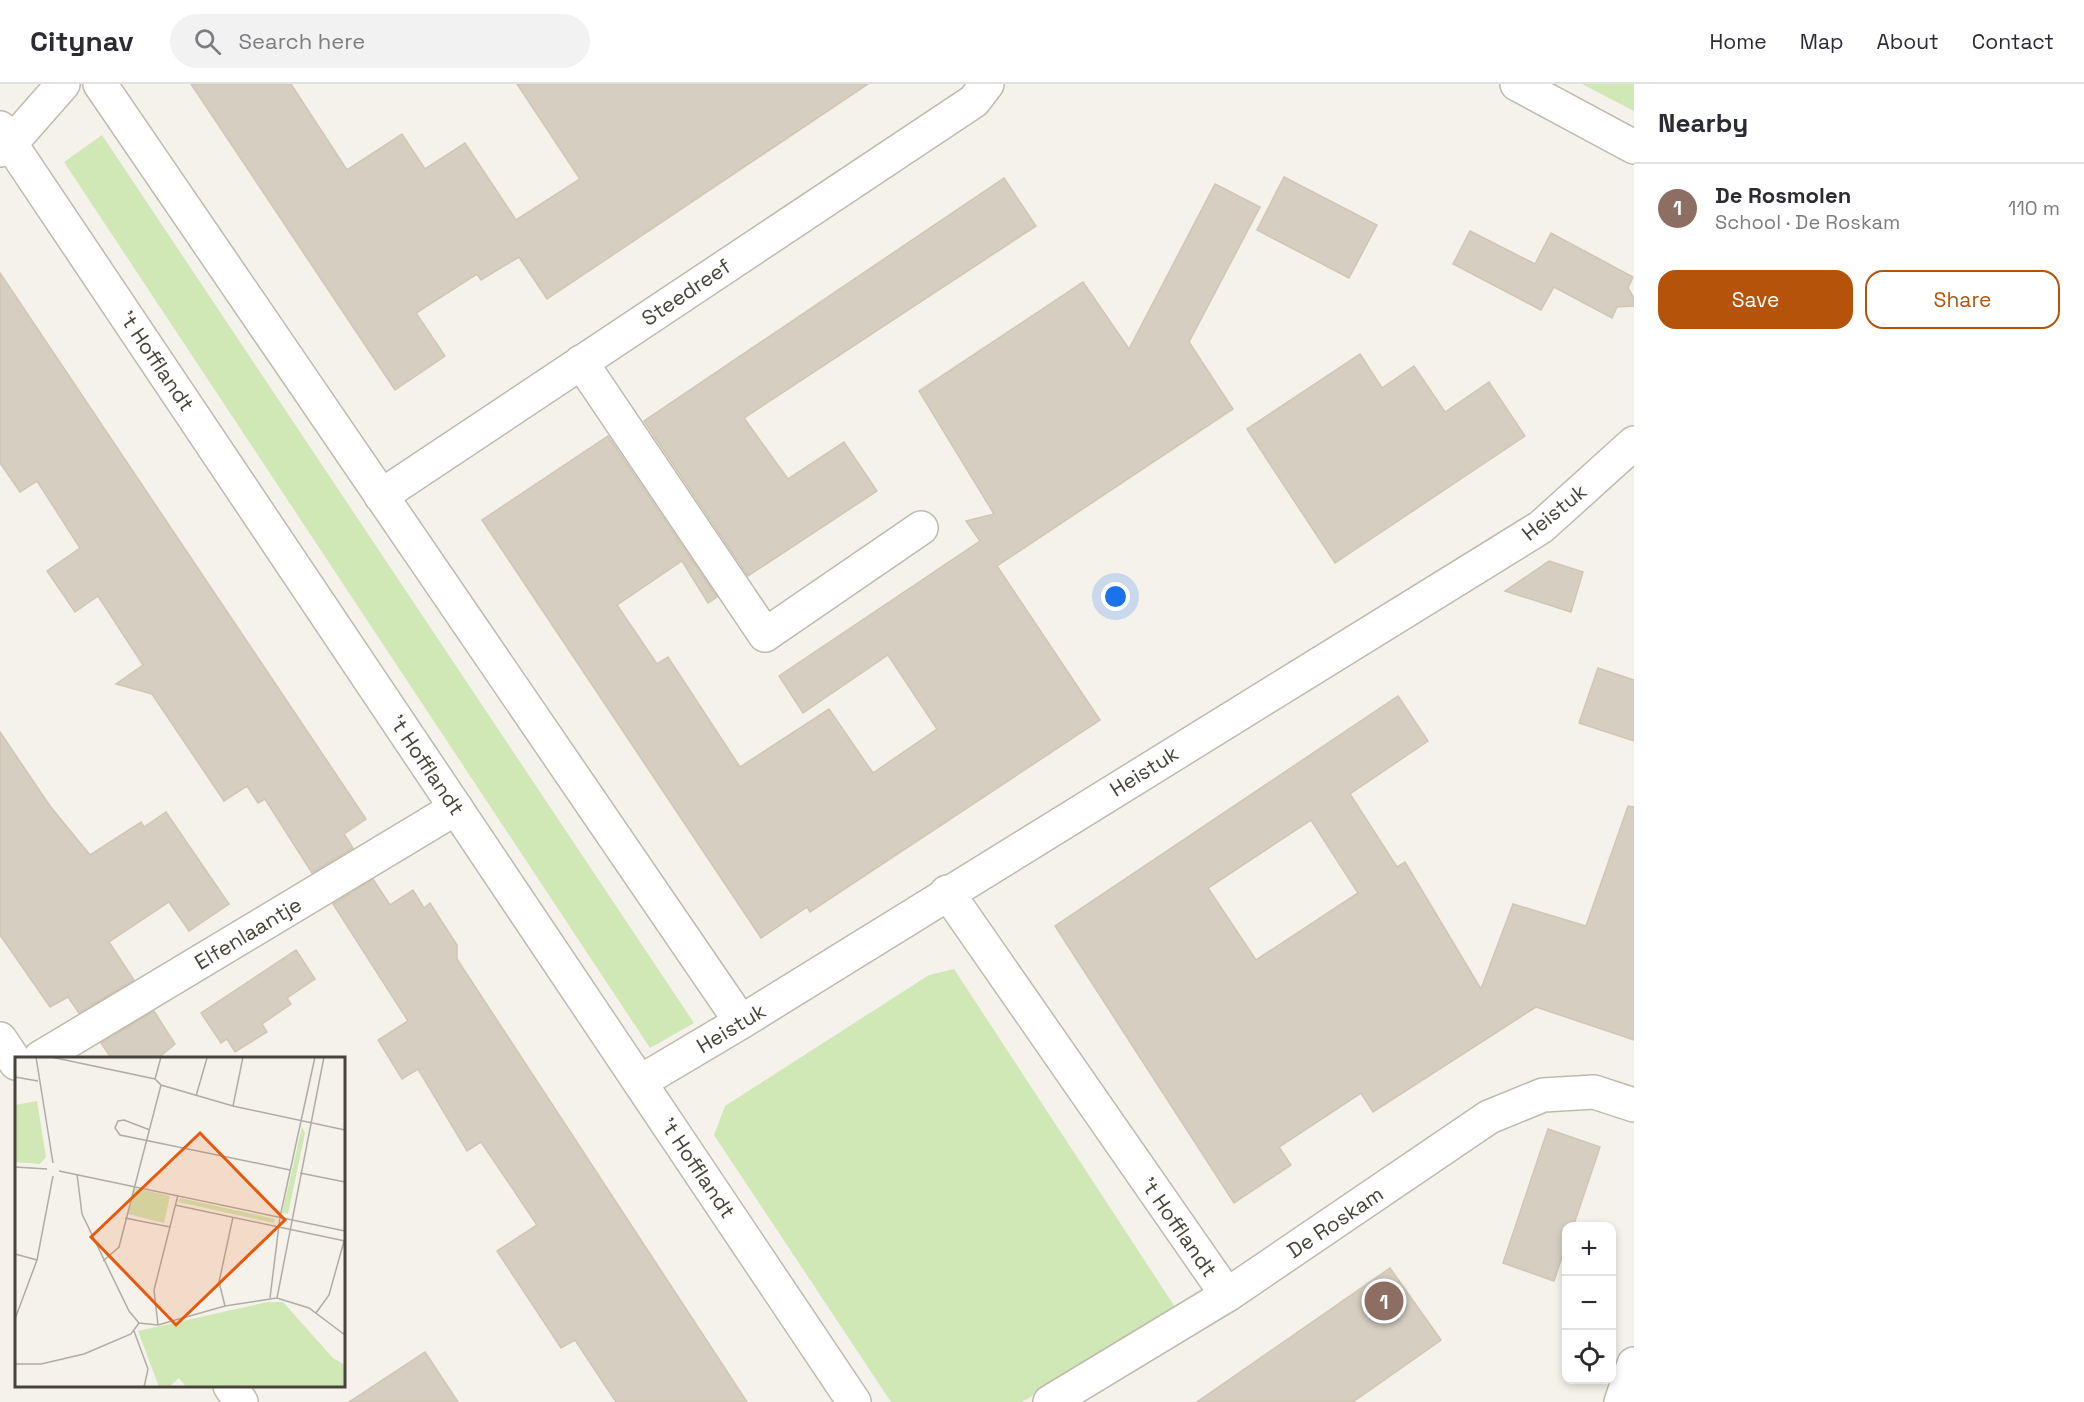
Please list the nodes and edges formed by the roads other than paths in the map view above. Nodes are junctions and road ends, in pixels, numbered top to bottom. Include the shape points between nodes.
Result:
1 (63, 84) edge
2 (100, 84) edge
3 (987, 84) edge
4 (1516, 84) edge
5 (4, 140) edge
6 (1634, 147) edge
7 (581, 362) junction
8 (1634, 443) edge
9 (381, 496) junction
10 (921, 528) dead end
11 (456, 808) junction
12 (947, 892) junction
13 (741, 1023) junction
14 (0, 1039) edge
15 (43, 1057) edge
16 (15, 1062) edge
17 (15, 1074) edge
18 (640, 1082) junction
19 (0, 1083) edge
20 (1634, 1105) edge
21 (1227, 1295) junction
22 (1634, 1364) edge
23 (231, 1387) edge
24 (241, 1402) edge
25 (854, 1402) edge
26 (1050, 1402) edge
27 (1621, 1402) edge

1 - 5 street
2 - 9 street
3 - 7 street, Steedreef via 974,101
4 - 6 street
5 - 11 street, 't Hofflandt
7 - 9 street, Steedreef
7 - 10 street via 765,634
8 - 12 street, Heistuk via 1541,527
9 - 13 street
11 - 15 street, Elfenlaantje
11 - 18 street, 't Hofflandt
12 - 13 street, Heistuk
12 - 21 street, 't Hofflandt
13 - 18 street, Heistuk
14 - 16 street
17 - 19 street
18 - 25 street, 't Hofflandt
20 - 21 street, De Roskam via 1594,1092 1544,1095 1489,1117
21 - 26 street, De Roskam
22 - 27 street
23 - 24 street

